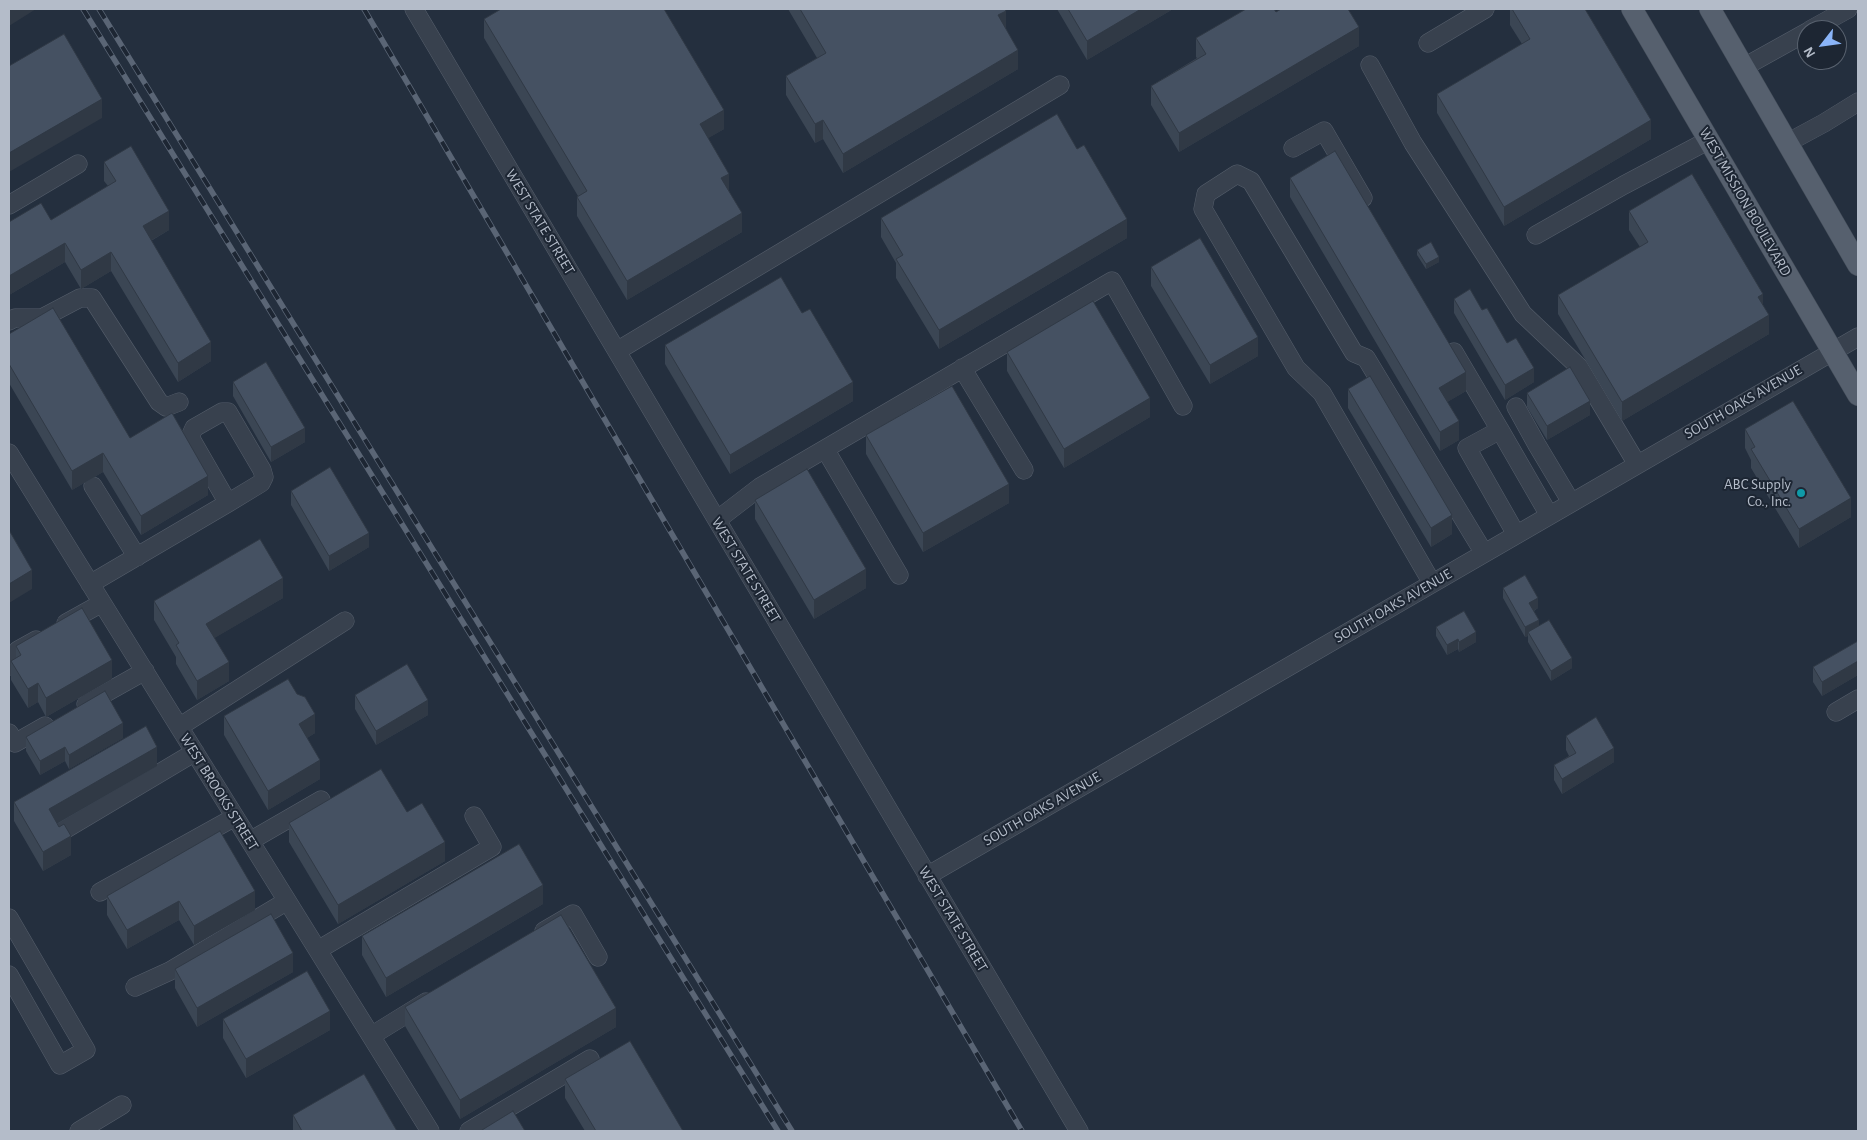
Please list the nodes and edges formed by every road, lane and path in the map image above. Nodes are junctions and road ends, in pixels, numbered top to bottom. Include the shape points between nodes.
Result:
1 (416, 9) edge
2 (1484, 9) edge
3 (1632, 9) edge
4 (1710, 9) edge
5 (1848, 9) edge
6 (1828, 20) edge
7 (1797, 37) edge
8 (1428, 43) dead end
9 (1370, 65) dead end
10 (1744, 67) junction
11 (1060, 85) dead end
12 (1858, 102) edge
13 (1709, 140) junction
14 (1787, 142) junction
15 (1293, 148) dead end
16 (78, 164) dead end
17 (9, 205) edge
18 (1374, 216) edge
19 (1536, 236) dead end
20 (1858, 264) edge
21 (9, 322) edge
22 (1444, 336) edge
23 (1858, 337) edge
24 (617, 351) junction
25 (1832, 351) junction
26 (962, 368) junction
27 (1858, 395) edge
28 (179, 402) dead end
29 (1184, 406) dead end
30 (1516, 407) dead end
31 (1500, 430) junction
32 (825, 449) junction
33 (9, 452) edge
34 (1637, 464) junction
35 (1024, 470) dead end
36 (93, 486) dead end
37 (1571, 502) junction
38 (228, 503) junction
39 (1549, 515) junction
40 (716, 520) junction
41 (1516, 534) junction
42 (1484, 553) junction
43 (137, 557) junction
44 (899, 575) dead end
45 (1432, 583) junction
46 (90, 584) junction
47 (102, 603) junction
48 (345, 621) dead end
49 (9, 666) edge
50 (145, 672) junction
51 (1858, 699) edge
52 (74, 711) edge
53 (1836, 712) dead end
54 (57, 720) edge
55 (179, 726) junction
56 (9, 733) edge
57 (195, 752) junction
58 (321, 800) dead end
59 (474, 816) dead end
60 (235, 817) junction
61 (59, 833) edge
62 (250, 842) junction
63 (927, 876) junction
64 (100, 892) dead end
65 (287, 901) junction
66 (9, 918) edge
67 (532, 938) edge
68 (318, 950) junction
69 (598, 958) dead end
70 (9, 975) edge
71 (135, 986) dead end
72 (441, 993) edge
73 (371, 1036) junction
74 (590, 1059) dead end
75 (122, 1105) dead end
76 (79, 1131) edge
77 (430, 1131) edge
78 (469, 1131) edge
79 (1079, 1131) edge

1 - 24 street, WEST STATE STREET
2 - 8 street
3 - 13 main road, WEST MISSION BOULEVARD
4 - 10 main road
5 - 6 street
7 - 10 street
9 - 34 street via 1413,143 1523,314 1579,367
10 - 14 main road
11 - 24 street
12 - 14 street
13 - 19 street via 1624,184
13 - 25 main road, WEST MISSION BOULEVARD
14 - 20 main road
15 - 18 street via 1324,131
16 - 17 street
21 - 28 street via 16,318 42,318 80,298 92,298 159,402 166,407
22 - 31 street
23 - 25 street, SOUTH OAKS AVENUE
24 - 40 street, WEST STATE STREET
25 - 27 main road, WEST MISSION BOULEVARD
25 - 34 street, SOUTH OAKS AVENUE
26 - 29 street via 1112,281
26 - 32 street
26 - 35 street
30 - 37 street
31 - 39 street
31 - 41 street via 1467,448
32 - 40 street via 760,487
32 - 44 street
33 - 46 street, WEST BROOKS STREET
34 - 37 street, SOUTH OAKS AVENUE
36 - 43 street
37 - 39 street, SOUTH OAKS AVENUE
38 - 38 street via 261,483 264,477 228,412 222,412 194,428 190,437
38 - 43 street
39 - 41 street, SOUTH OAKS AVENUE
40 - 63 street, WEST STATE STREET
41 - 42 street, SOUTH OAKS AVENUE
42 - 45 street, SOUTH OAKS AVENUE
42 - 45 street via 1366,358 1354,353 1251,181 1236,174 1206,194 1203,208 1296,368 1322,394
43 - 46 street
45 - 63 street, SOUTH OAKS AVENUE
46 - 47 street, WEST BROOKS STREET
47 - 49 street via 18,650
47 - 50 street, WEST BROOKS STREET
48 - 55 street
50 - 52 street
50 - 55 street, WEST BROOKS STREET
51 - 53 street
54 - 56 street via 15,743
55 - 57 street, WEST BROOKS STREET
57 - 60 street, WEST BROOKS STREET
57 - 61 street
58 - 62 street
59 - 68 street via 492,847
60 - 62 street, WEST BROOKS STREET
60 - 64 street
62 - 65 street, WEST BROOKS STREET
63 - 79 street, WEST STATE STREET
65 - 68 street, WEST BROOKS STREET
65 - 71 street via 170,971
66 - 70 street via 86,1050 60,1066
67 - 69 street via 573,914
68 - 73 street, WEST BROOKS STREET
72 - 73 street
73 - 77 street, WEST BROOKS STREET
74 - 78 street
75 - 76 street

